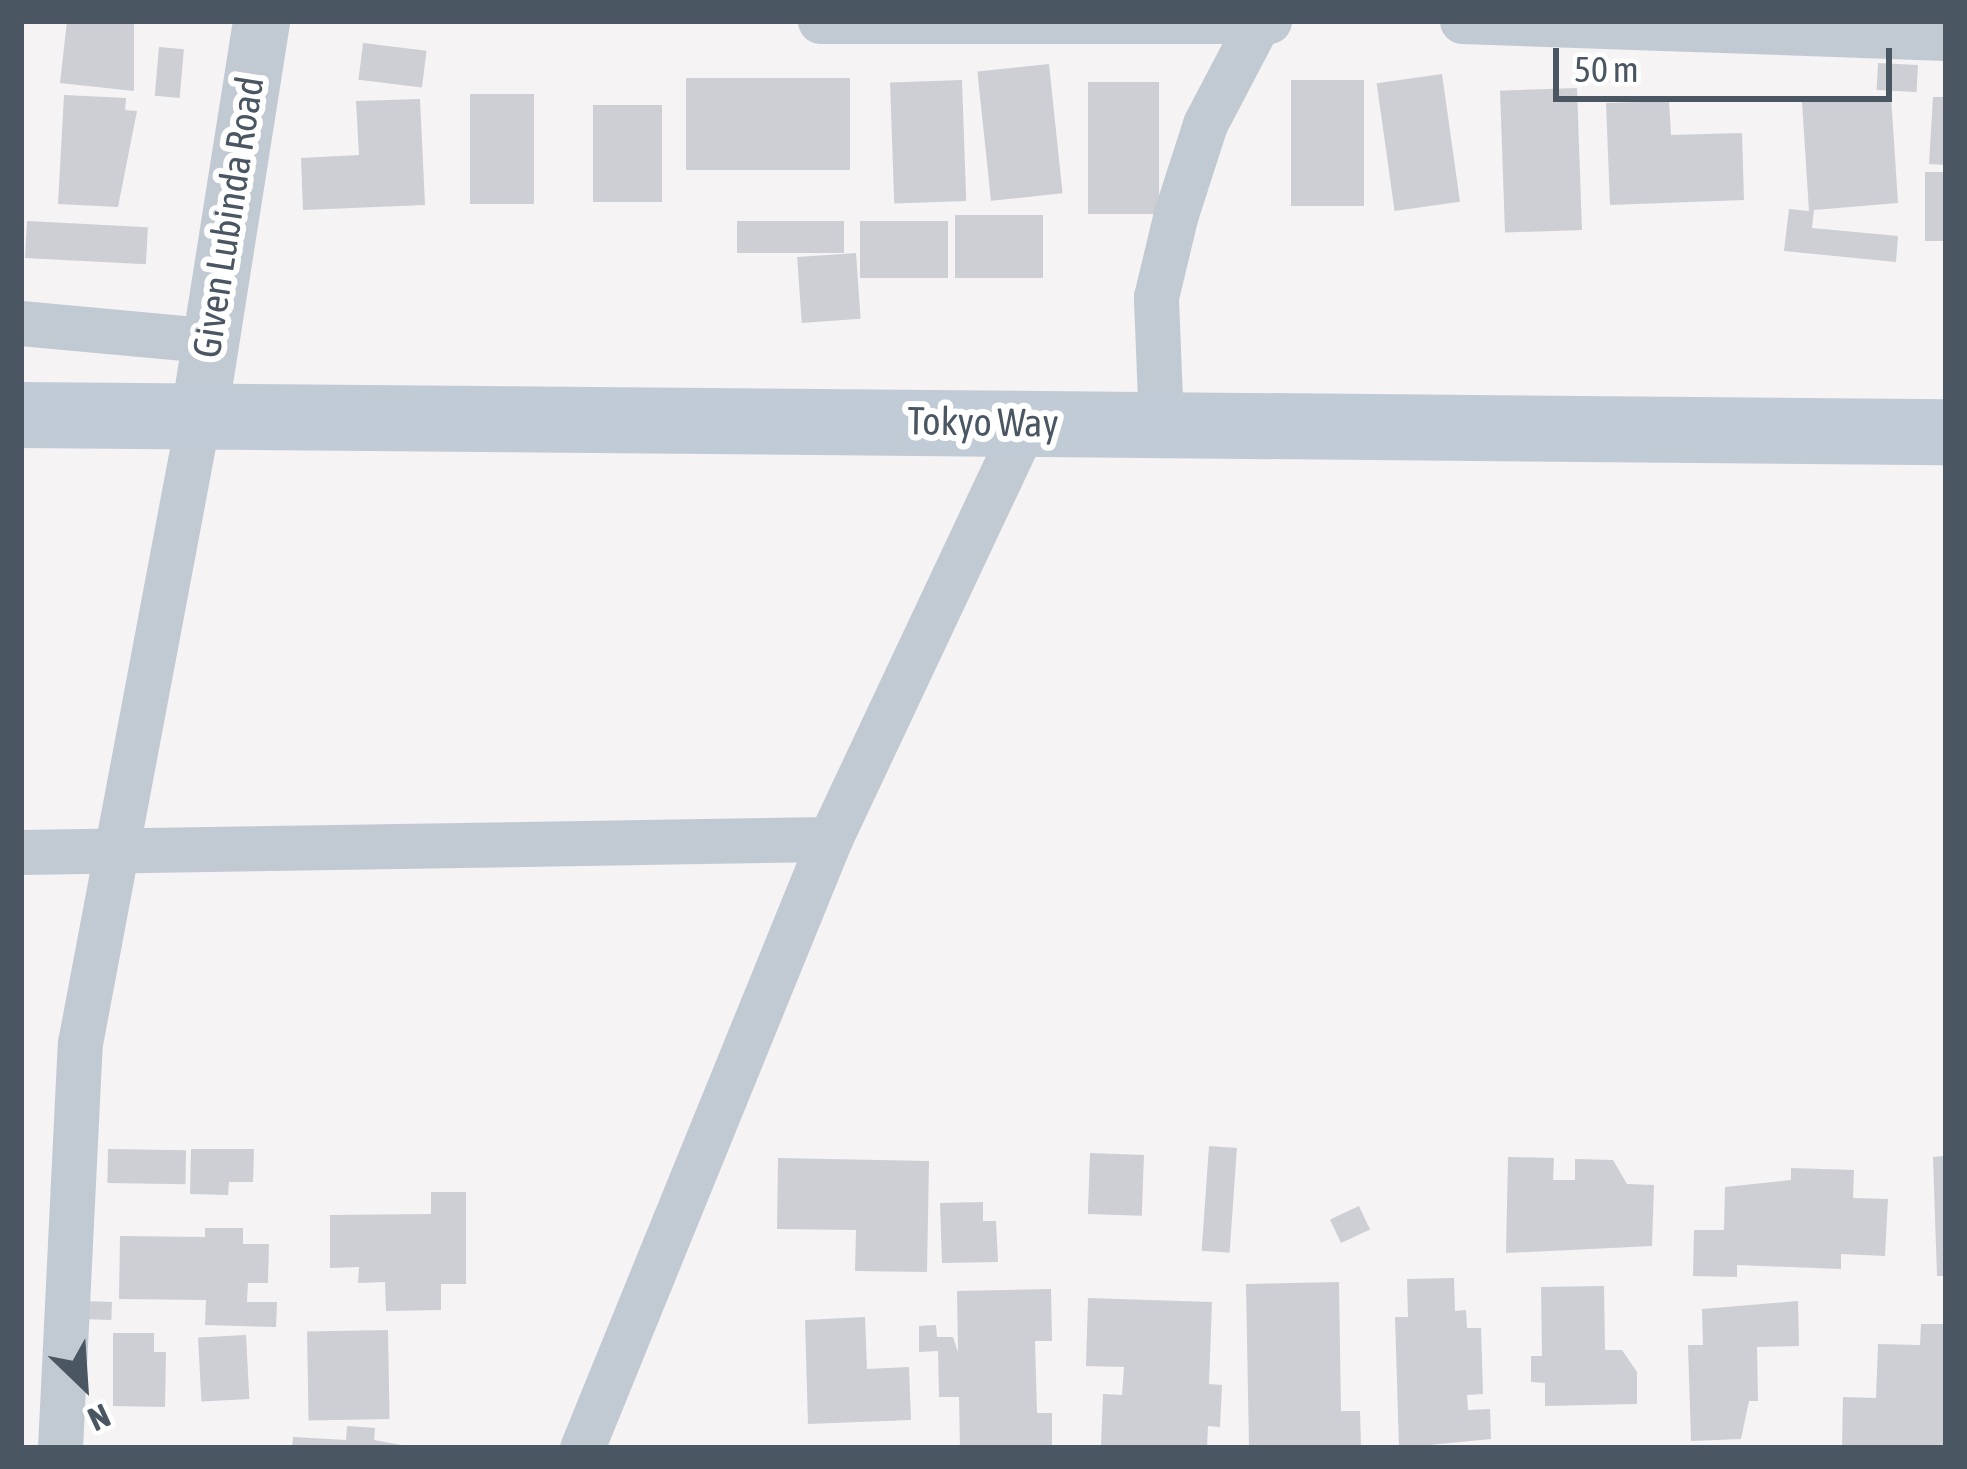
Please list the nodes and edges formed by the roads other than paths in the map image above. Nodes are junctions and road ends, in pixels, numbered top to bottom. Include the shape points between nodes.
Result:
1 (261, 21) edge
2 (820, 21) edge
3 (1462, 21) edge
4 (1264, 22) edge
5 (1946, 38) edge
6 (21, 323) edge
7 (206, 340) junction
8 (199, 413) junction
9 (21, 415) edge
10 (1026, 422) junction
11 (1161, 424) junction
12 (1946, 432) edge
13 (830, 838) junction
14 (21, 852) edge
15 (112, 852) junction
16 (59, 1448) edge
17 (582, 1448) edge

1 - 7 street, Given Lubinda Road
2 - 4 street
3 - 5 street
4 - 11 street via 1205,124 1176,214 1156,297
6 - 7 street
7 - 8 street, Given Lubinda Road
8 - 9 main road, Tokyo Way
8 - 10 main road, Tokyo Way
8 - 15 street
10 - 11 main road, Tokyo Way
10 - 13 street
11 - 12 main road, Tokyo Way
13 - 15 street
13 - 17 street
14 - 15 street
15 - 16 street via 80,1043

